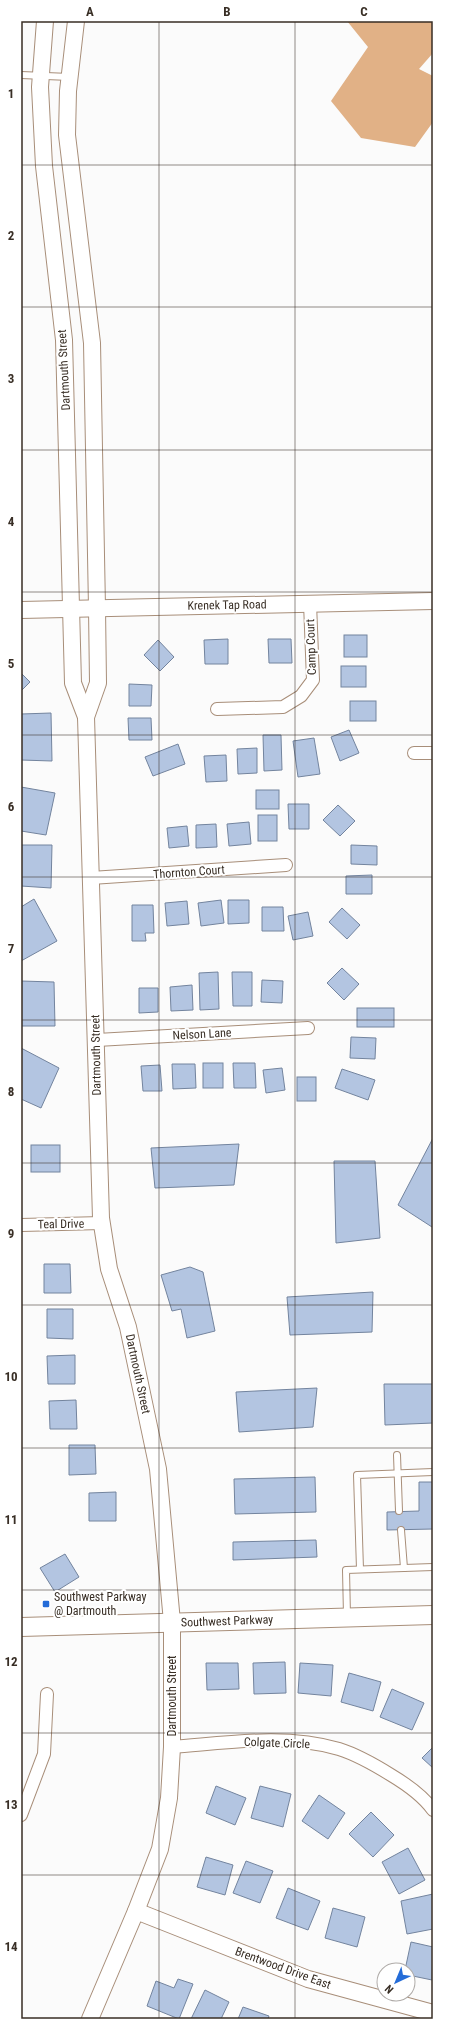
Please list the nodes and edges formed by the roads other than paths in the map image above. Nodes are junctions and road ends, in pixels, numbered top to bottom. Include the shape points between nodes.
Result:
1 (45, 21) edge
2 (76, 21) edge
3 (41, 74) junction
4 (21, 75) edge
5 (70, 77) junction
6 (433, 601) edge
7 (310, 603) junction
8 (97, 608) junction
9 (70, 609) junction
10 (21, 610) edge
11 (217, 709) dead end
12 (86, 717) junction
13 (414, 753) dead end
14 (433, 753) edge
15 (286, 865) dead end
16 (91, 878) junction
17 (308, 1028) dead end
18 (97, 1040) junction
19 (102, 1223) junction
20 (21, 1225) edge
21 (397, 1455) dead end
22 (433, 1472) edge
23 (397, 1474) junction
24 (399, 1512) dead end
25 (401, 1530) dead end
26 (433, 1567) edge
27 (404, 1568) junction
28 (360, 1569) junction
29 (433, 1615) edge
30 (348, 1617) junction
31 (172, 1622) junction
32 (21, 1627) edge
33 (48, 1694) dead end
34 (172, 1747) junction
35 (433, 1810) edge
36 (21, 1815) edge
37 (136, 1911) junction
38 (433, 2013) edge
39 (90, 2019) edge

1 - 3 street, Dartmouth Street
2 - 5 street, Dartmouth Street
3 - 4 lane
3 - 5 lane
3 - 9 street, Dartmouth Street via 44,166 64,340
5 - 8 street, Dartmouth Street via 68,135 92,343
6 - 7 street, Krenek Tap Road
7 - 8 street, Krenek Tap Road
7 - 11 street, Camp Court via 312,680 301,696 283,707
8 - 9 street, Krenek Tap Road
8 - 12 street, Dartmouth Street via 98,682
9 - 10 street, Krenek Tap Road
9 - 12 street, Dartmouth Street via 73,683
12 - 16 street, Dartmouth Street
13 - 14 street
15 - 16 street, Thornton Court
16 - 18 street, Dartmouth Street
17 - 18 street, Nelson Lane
18 - 19 street, Dartmouth Street via 97,1123
19 - 20 street, Teal Drive
19 - 31 street, Dartmouth Street via 109,1269 128,1327 158,1469
21 - 23 lane
22 - 23 lane
23 - 24 lane
23 - 28 lane via 357,1475
25 - 27 lane
26 - 27 lane
27 - 28 lane
28 - 30 lane via 346,1570
29 - 30 main road, Southwest Parkway
30 - 31 main road, Southwest Parkway
31 - 32 main road, Southwest Parkway
31 - 34 street, Dartmouth Street
33 - 36 street via 44,1754
34 - 35 street, Colgate Circle via 255,1740 308,1742 340,1749 375,1765 405,1784
34 - 37 street, Dartmouth Street via 169,1798 160,1849
37 - 38 street, Brentwood Drive East via 308,1979
37 - 39 street, Dartmouth Street

